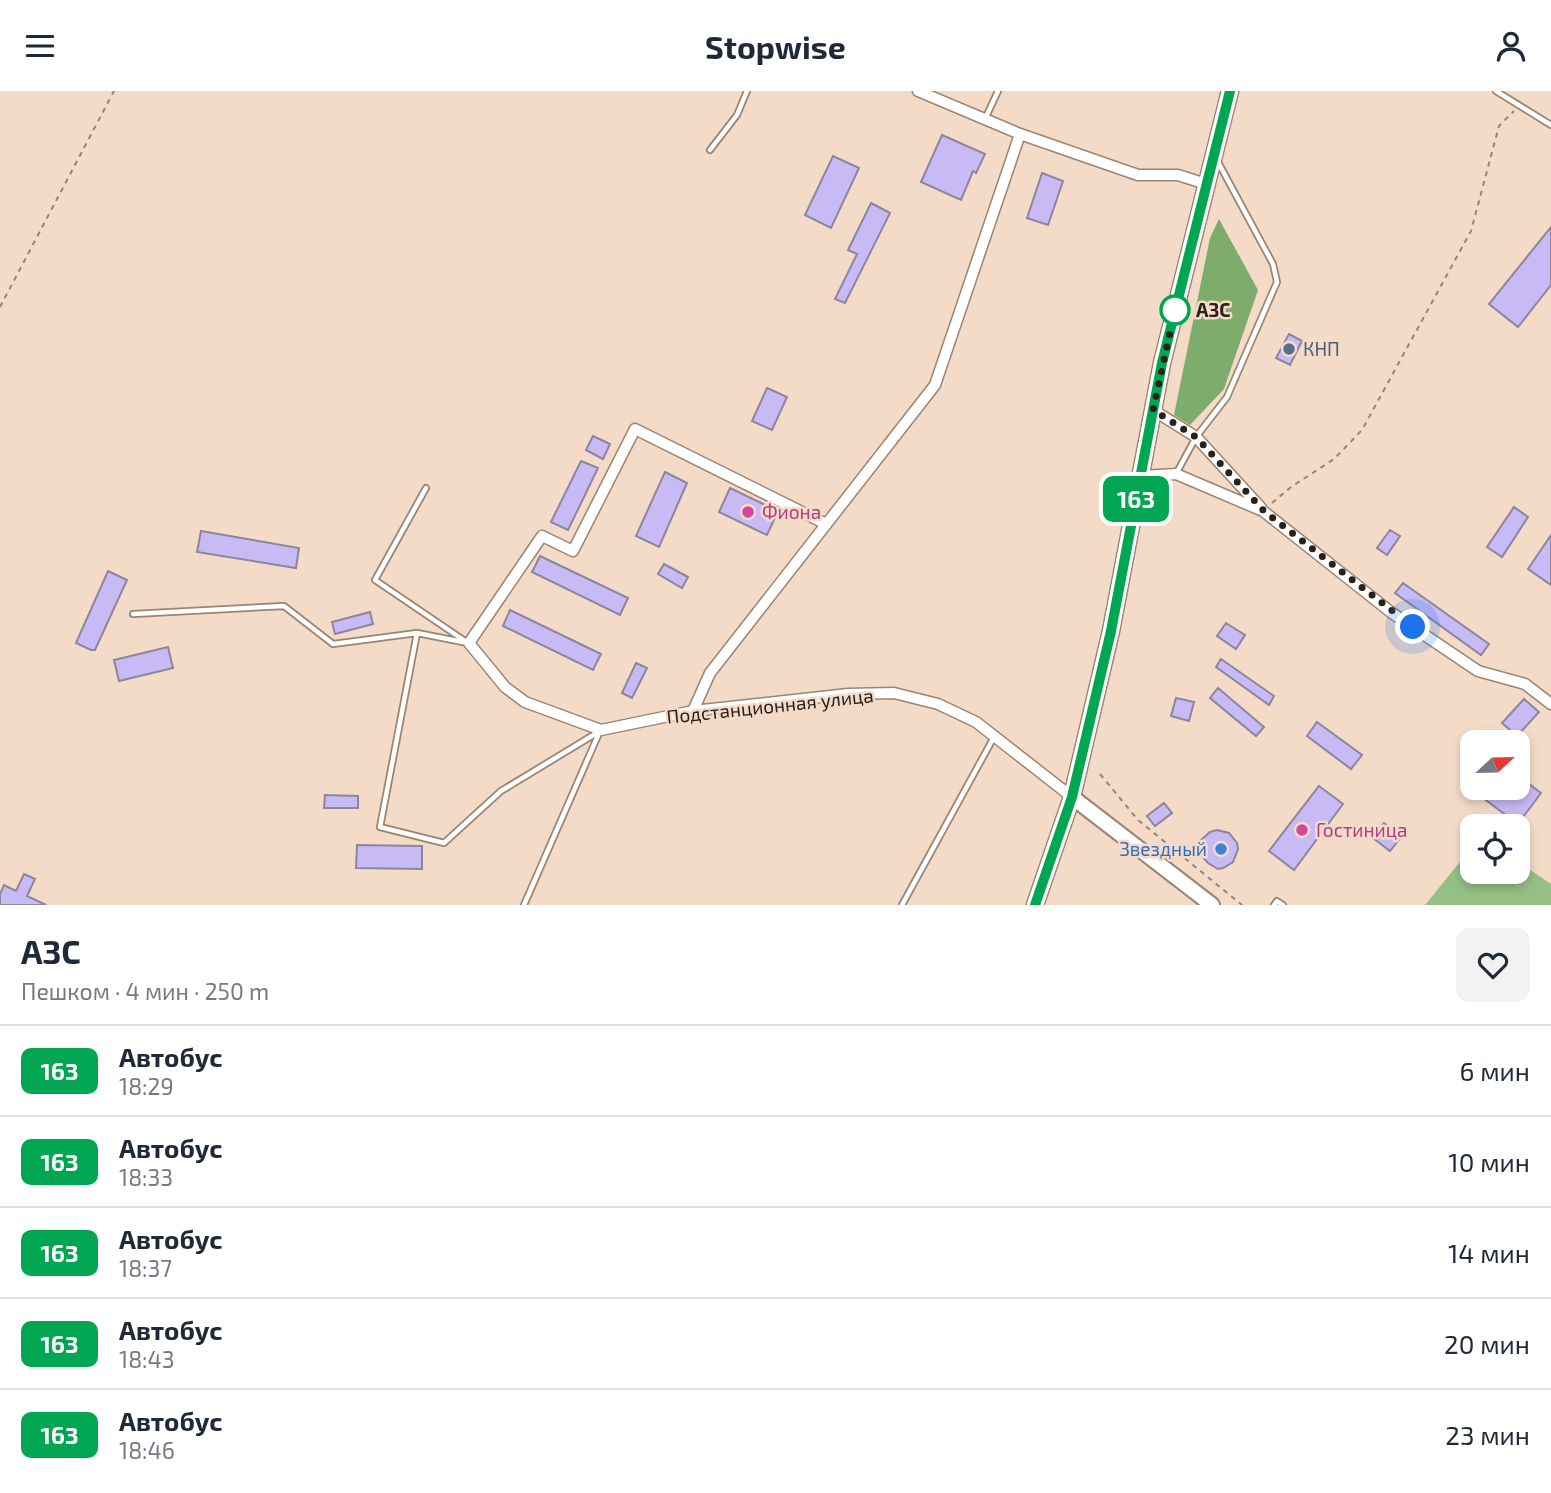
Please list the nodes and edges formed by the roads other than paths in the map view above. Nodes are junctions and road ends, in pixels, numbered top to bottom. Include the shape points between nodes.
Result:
1 (747, 91) edge
2 (918, 91) edge
3 (998, 91) edge
4 (1230, 91) edge
5 (1496, 91) edge
6 (987, 115) junction
7 (1551, 125) edge
8 (1020, 134) junction
9 (710, 150) dead end
10 (1213, 152) junction
11 (1206, 184) junction
12 (1153, 410) junction
13 (1196, 437) junction
14 (1176, 474) junction
15 (1140, 476) junction
16 (426, 488) dead end
17 (1264, 511) junction
18 (826, 524) junction
19 (133, 614) dead end
20 (416, 633) junction
21 (469, 643) junction
22 (1551, 704) edge
23 (693, 711) junction
24 (601, 730) junction
25 (995, 736) junction
26 (1072, 797) junction
27 (524, 905) edge
28 (902, 905) edge
29 (1035, 905) edge
30 (1212, 905) edge
31 (1274, 905) edge
32 (1283, 905) edge

1 - 9 lane via 737,115
2 - 6 street
3 - 6 lane
4 - 10 main road
5 - 7 lane
6 - 8 street
8 - 11 street via 1138,175 1178,174
8 - 18 street via 935,385
10 - 11 main road
10 - 13 lane via 1273,264 1277,282 1227,397
11 - 12 main road
12 - 13 street
12 - 15 main road
13 - 14 lane
13 - 17 street
14 - 15 street
14 - 17 street
15 - 26 main road via 1111,631
16 - 21 lane via 376,580
17 - 22 street via 1392,613 1478,671 1525,684
18 - 21 street via 635,429 573,551 542,535
18 - 23 street via 710,673
19 - 20 lane via 284,606 333,644
20 - 21 lane
20 - 24 lane via 380,827 444,843 500,791
21 - 24 street via 505,687 525,702
23 - 24 street, Подстанционная улица
23 - 25 street, Подстанционная улица via 894,693 938,704
24 - 27 lane
25 - 26 street, Подстанционная улица
25 - 28 lane
26 - 29 main road
26 - 30 street
31 - 32 lane via 1277,901

